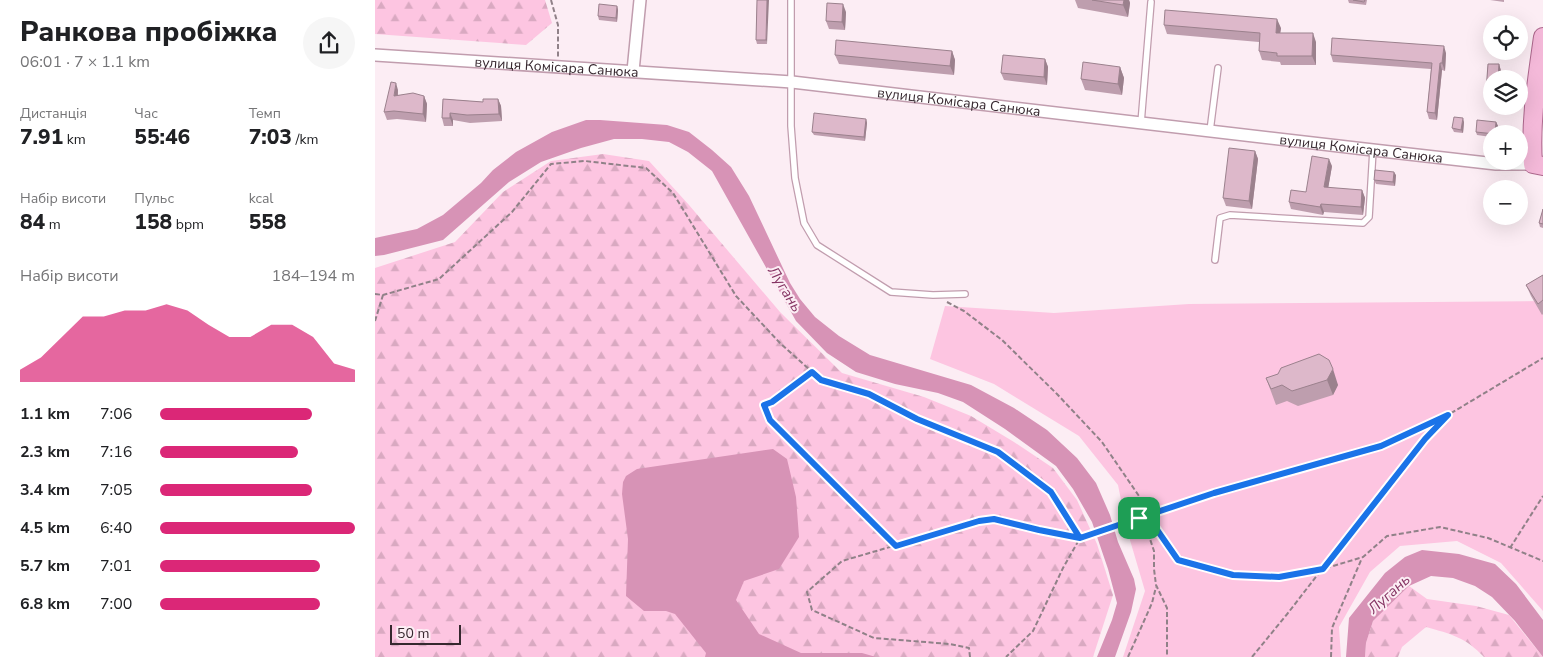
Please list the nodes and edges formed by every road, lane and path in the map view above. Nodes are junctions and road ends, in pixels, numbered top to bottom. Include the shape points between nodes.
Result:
1 (551, 0) edge
2 (640, 0) edge
3 (791, 0) edge
4 (1151, 2) dead end
5 (1543, 37) edge
6 (375, 55) edge
7 (558, 66) junction
8 (1218, 68) dead end
9 (633, 71) junction
10 (792, 82) junction
11 (1141, 123) junction
12 (1210, 131) junction
13 (1373, 150) junction
14 (1538, 165) edge
15 (1215, 260) dead end
16 (375, 294) edge
17 (965, 294) dead end
18 (383, 295) junction
19 (933, 295) junction
20 (375, 321) edge
21 (1543, 358) edge
22 (812, 372) junction
23 (1448, 415) junction
24 (1543, 496) edge
25 (1139, 518) junction
26 (1080, 538) junction
27 (896, 546) junction
28 (1510, 548) junction
29 (1363, 557) junction
30 (1543, 561) edge
31 (1323, 569) junction
32 (1156, 586) junction
33 (970, 657) edge
34 (1006, 657) edge
35 (1129, 657) edge
36 (1167, 657) edge
37 (1252, 657) edge
38 (1331, 657) edge

1 - 7 path via 558,26
2 - 9 street
3 - 10 lane
4 - 11 lane
5 - 14 main road via 1532,124
6 - 7 street, вулиця Комісара Санюка
7 - 9 street, вулиця Комісара Санюка
8 - 12 lane
9 - 10 street, вулиця Комісара Санюка
10 - 11 street, вулиця Комісара Санюка
10 - 19 lane via 795,178 805,223 817,245 891,292
11 - 12 street, вулиця Комісара Санюка
12 - 13 street, вулиця Комісара Санюка
13 - 14 street, вулиця Комісара Санюка via 1496,164
13 - 15 lane via 1369,217 1363,223 1230,215 1220,218
16 - 18 path
17 - 19 lane
18 - 20 path
18 - 22 path via 439,279 512,212 551,164 585,162 646,168 673,193 736,296
19 - 25 path via 964,311 1002,340 1102,442 1139,496
21 - 23 path
22 - 26 path via 821,380 869,394 917,419 998,452 1051,492
22 - 27 path via 764,405 770,420
23 - 25 path via 1381,446 1214,493
23 - 31 path via 1425,439
24 - 28 path
25 - 26 path
25 - 31 path via 1153,524 1178,560 1233,575 1279,577
25 - 32 path via 1147,530 1153,551
26 - 27 path via 994,519
26 - 34 path via 1033,631
27 - 33 path via 842,561 807,592 812,610 874,638 950,644 969,648
28 - 29 path via 1488,538 1439,527 1387,536
28 - 30 path
29 - 31 path
29 - 38 path via 1332,628
31 - 37 path
32 - 35 path
32 - 36 path via 1167,608

